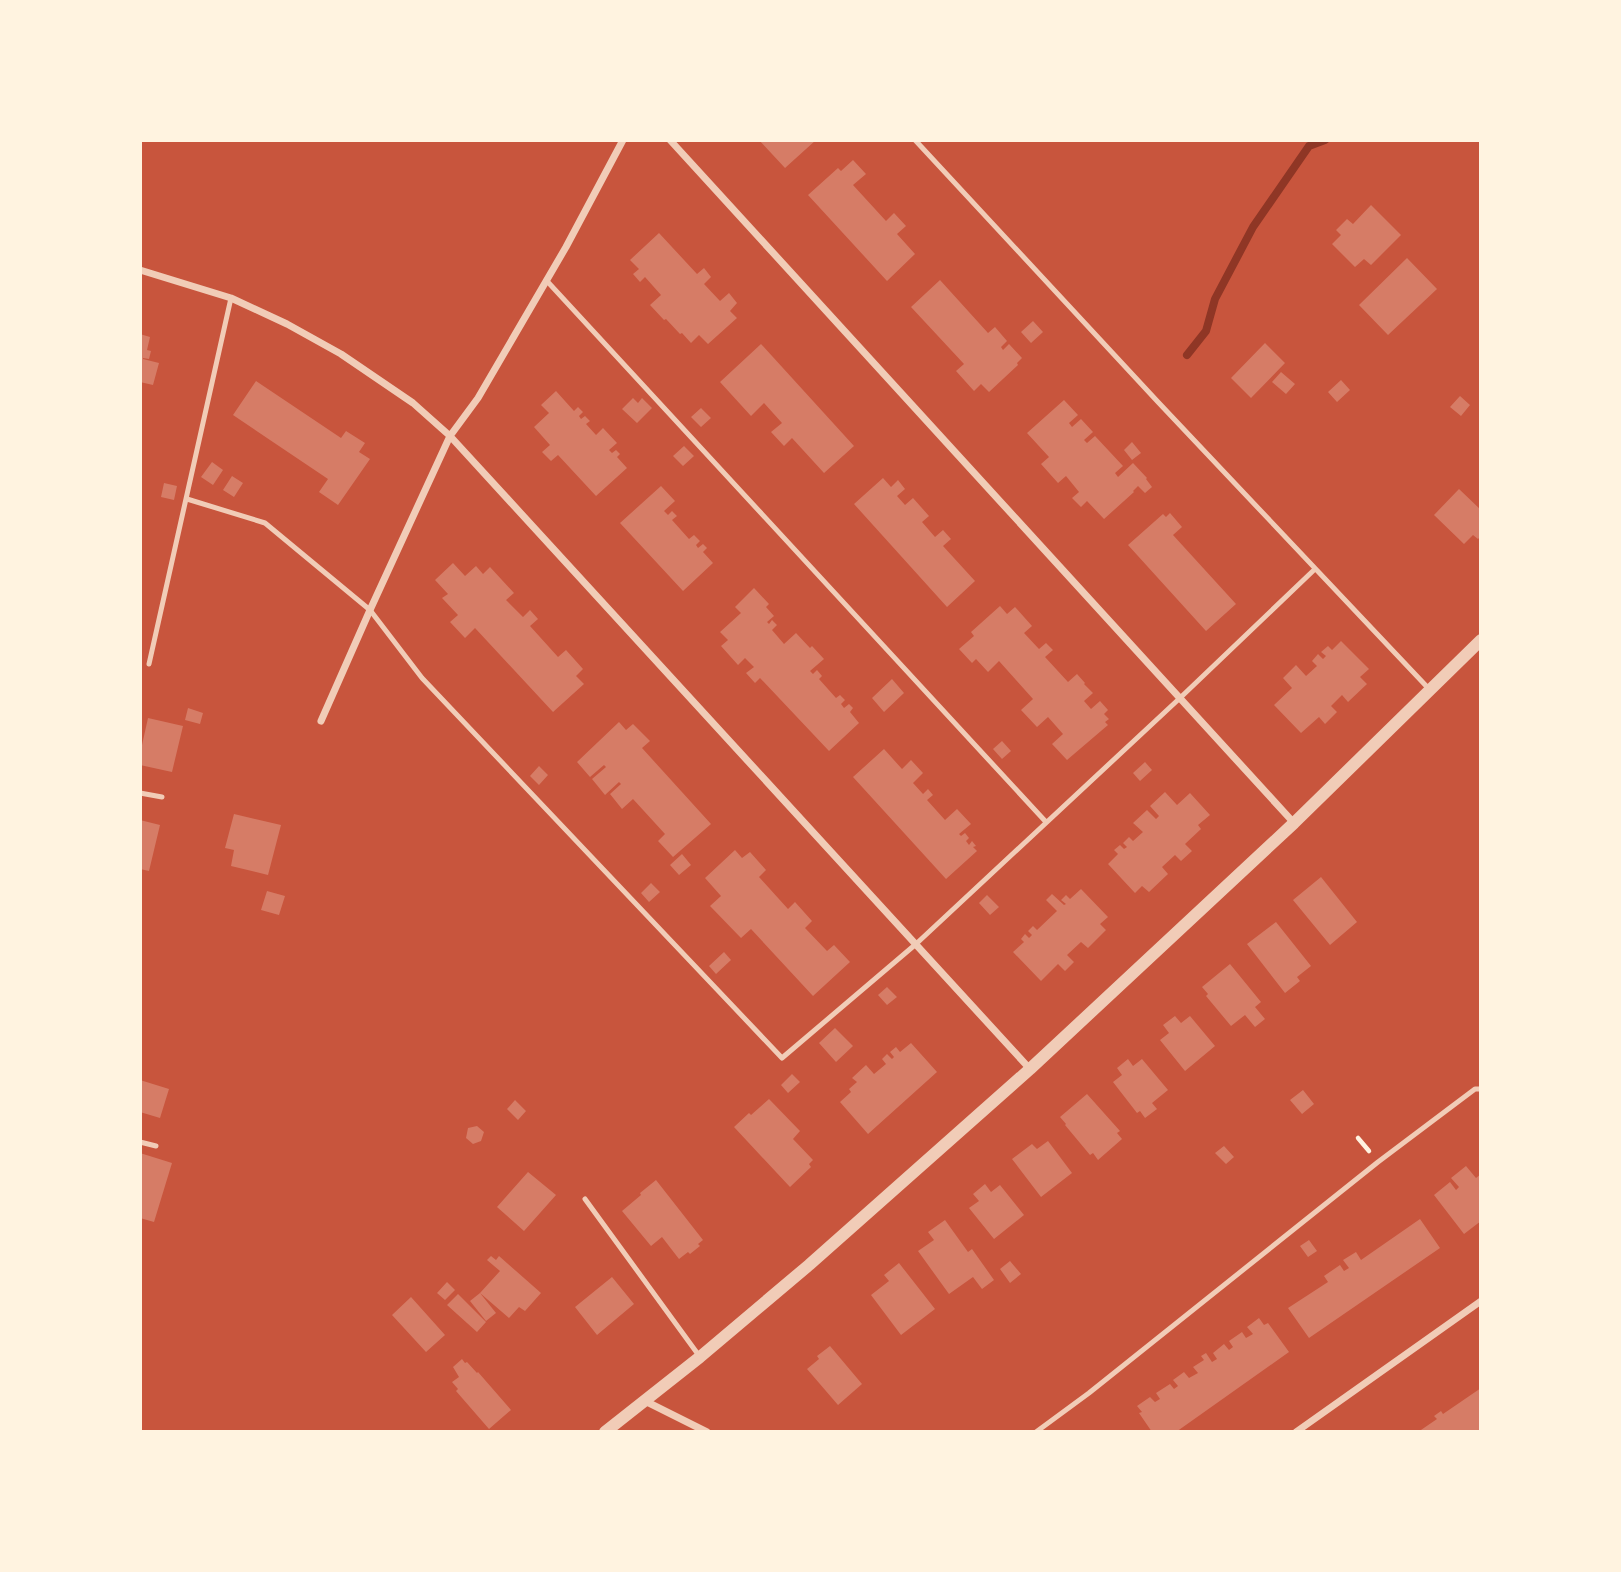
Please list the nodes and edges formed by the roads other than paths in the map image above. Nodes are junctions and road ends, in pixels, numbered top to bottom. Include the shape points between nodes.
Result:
1 (623, 140) edge
2 (670, 140) edge
3 (915, 140) edge
4 (140, 270) edge
5 (546, 281) junction
6 (231, 298) junction
7 (450, 436) junction
8 (187, 499) junction
9 (1315, 569) junction
10 (370, 610) junction
11 (1481, 640) edge
12 (149, 664) dead end
13 (1430, 690) junction
14 (1180, 698) junction
15 (321, 722) dead end
16 (140, 793) edge
17 (162, 797) dead end
18 (1046, 822) junction
19 (1294, 823) junction
20 (915, 944) junction
21 (1030, 1069) junction
22 (1481, 1089) edge
23 (140, 1142) edge
24 (156, 1146) dead end
25 (585, 1199) dead end
26 (1481, 1301) edge
27 (699, 1357) junction
28 (644, 1401) junction
29 (605, 1432) edge
30 (707, 1432) edge
31 (1037, 1432) edge
32 (1296, 1432) edge

1 - 5 street
2 - 14 street
3 - 9 lane
4 - 6 street
5 - 7 street via 478,398
5 - 18 lane
6 - 7 street via 341,354 413,403
6 - 8 lane
7 - 10 street
7 - 20 street
8 - 10 lane via 265,523
8 - 12 lane
9 - 13 lane
9 - 14 lane
10 - 15 street
10 - 20 lane via 422,678 782,1058
11 - 13 street
13 - 19 street
14 - 18 lane
14 - 19 street
16 - 17 lane
18 - 20 lane
19 - 21 street
20 - 21 street
21 - 27 street
22 - 31 lane via 1378,1162
23 - 24 lane
25 - 27 lane
26 - 32 street
27 - 28 street
28 - 29 street
28 - 30 street

